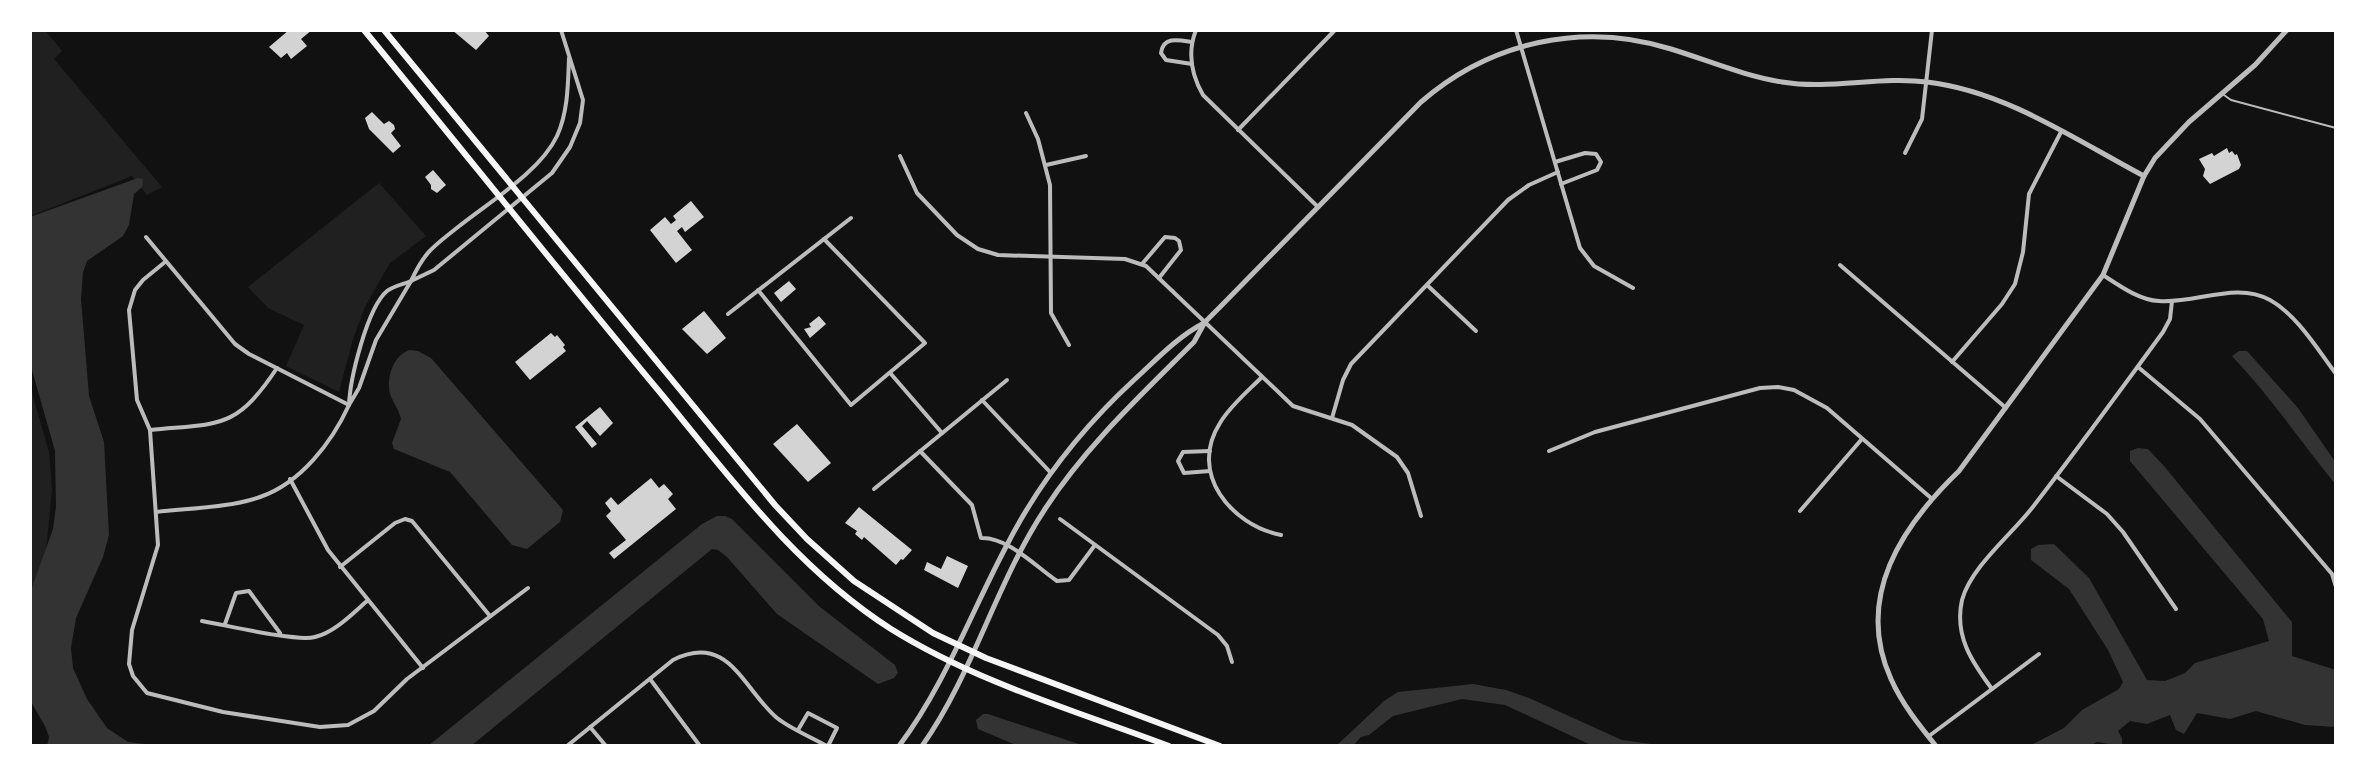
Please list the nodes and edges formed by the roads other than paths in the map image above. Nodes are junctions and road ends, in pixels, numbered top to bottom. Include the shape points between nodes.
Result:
1 (364, 30) edge
2 (384, 30) edge
3 (561, 30) edge
4 (1196, 30) edge
5 (1335, 30) edge
6 (1516, 30) edge
7 (1932, 30) edge
8 (2287, 30) edge
9 (1619, 34) edge
10 (1192, 42) junction
11 (1521, 47) junction
12 (569, 58) junction
13 (1192, 64) junction
14 (1926, 82) junction
15 (2223, 94) junction
16 (1026, 113) dead end
17 (2336, 128) edge
18 (1238, 130) junction
19 (2061, 132) junction
20 (1905, 153) dead end
21 (900, 156) dead end
22 (1086, 156) dead end
23 (1555, 162) junction
24 (1046, 165) junction
25 (1558, 172) junction
26 (2144, 176) junction
27 (512, 184) junction
28 (1561, 184) junction
29 (497, 196) junction
30 (522, 197) junction
31 (1318, 207) junction
32 (508, 208) junction
33 (851, 218) dead end
34 (146, 237) dead end
35 (824, 239) junction
36 (1050, 257) junction
37 (165, 262) junction
38 (1142, 264) junction
39 (1840, 265) dead end
40 (2103, 275) junction
41 (1159, 278) junction
42 (411, 281) junction
43 (1427, 285) junction
44 (1633, 288) dead end
45 (758, 290) junction
46 (2172, 301) junction
47 (728, 314) dead end
48 (1205, 322) junction
49 (1476, 331) dead end
50 (1069, 345) dead end
51 (1952, 362) junction
52 (2138, 367) junction
53 (277, 368) junction
54 (890, 373) junction
55 (2336, 374) edge
56 (1262, 377) junction
57 (1007, 380) dead end
58 (982, 400) junction
59 (349, 405) junction
60 (2006, 408) junction
61 (1332, 418) junction
62 (150, 430) junction
63 (942, 433) junction
64 (1861, 439) junction
65 (920, 451) junction
66 (1210, 451) junction
67 (1549, 451) dead end
68 (1210, 471) junction
69 (1051, 473) junction
70 (2056, 476) junction
71 (290, 479) junction
72 (874, 489) dead end
73 (1931, 498) junction
74 (1800, 511) dead end
75 (156, 512) junction
76 (1421, 516) dead end
77 (1060, 519) dead end
78 (1281, 535) dead end
79 (1007, 544) junction
80 (1095, 545) junction
81 (1020, 555) junction
82 (340, 567) junction
83 (2336, 587) edge
84 (528, 588) dead end
85 (367, 601) junction
86 (2176, 609) dead end
87 (490, 616) junction
88 (202, 621) dead end
89 (225, 625) junction
90 (282, 634) junction
91 (956, 645) junction
92 (972, 652) junction
93 (2039, 654) dead end
94 (948, 661) junction
95 (1232, 662) dead end
96 (423, 668) junction
97 (964, 668) junction
98 (650, 679) junction
99 (1992, 689) junction
100 (590, 727) junction
101 (798, 730) junction
102 (1928, 736) junction
103 (567, 746) edge
104 (606, 746) edge
105 (700, 746) edge
106 (827, 746) edge
107 (899, 746) edge
108 (922, 746) edge
109 (1169, 746) edge
110 (1220, 746) edge
111 (1936, 746) edge

1 - 29 main road
2 - 27 main road
3 - 12 street
4 - 10 street
5 - 18 street
6 - 11 street
7 - 14 street
8 - 15 street
9 - 11 street
9 - 14 street via 1781,82
10 - 13 street
10 - 13 street via 1170,40 1161,53 1166,60
11 - 23 street
11 - 31 street via 1474,65 1432,92
12 - 27 street via 566,105 556,137 534,167
12 - 30 street via 583,100 575,137 552,173
13 - 18 street via 1203,95
14 - 19 street via 1985,96
14 - 20 street via 1922,119
15 - 17 lane
15 - 26 street via 2171,140
16 - 24 street
18 - 31 street
19 - 26 street
19 - 51 street via 2029,194 2015,284
21 - 36 street via 917,193 965,242 998,255
22 - 24 street
23 - 25 street
23 - 28 street via 1590,152 1601,162 1597,170
24 - 36 street via 1052,209
25 - 28 street
25 - 43 street via 1508,200
26 - 40 street
27 - 29 street
27 - 30 main road
28 - 44 street via 1586,258
29 - 32 main road
29 - 42 street via 423,256
30 - 32 street
30 - 91 main road via 795,528 866,591
31 - 48 street
32 - 42 street via 434,270
32 - 94 main road via 789,546 860,608
33 - 35 street
34 - 37 street
35 - 45 street
35 - 54 street via 925,343
36 - 38 street
36 - 50 street via 1051,313
37 - 53 street via 235,344
37 - 62 street via 135,290 129,310 137,400
38 - 41 street
38 - 41 street via 1165,237 1179,241 1181,250
39 - 51 street
40 - 46 street via 2148,299
40 - 60 street
41 - 48 street
42 - 59 street via 376,340
42 - 59 street via 387,291 370,321
43 - 49 street
43 - 61 street via 1351,364
45 - 47 street
45 - 54 street via 851,405
46 - 52 street via 2168,324
46 - 55 street via 2241,292 2268,299 2286,312
48 - 56 street
48 - 69 street via 1186,332 1108,404
48 - 81 street via 1194,342 1077,464
51 - 60 street
52 - 70 street
52 - 83 street via 2200,419 2332,574
53 - 59 street
53 - 62 street via 245,408 222,423
54 - 63 street
56 - 61 street via 1293,406
56 - 66 street via 1220,423
57 - 58 street
58 - 63 street
58 - 69 street
59 - 71 street via 331,438
60 - 73 street via 1959,471
61 - 76 street via 1363,431 1401,461
62 - 75 street
63 - 65 street
64 - 67 street via 1810,396 1778,387 1610,428
64 - 73 street
64 - 74 street
65 - 72 street
65 - 79 street via 972,505 981,538
66 - 68 street
66 - 68 street via 1183,452 1178,461 1184,473
68 - 78 street via 1229,508 1258,529
69 - 79 street
70 - 86 street via 2107,514
70 - 99 street via 1974,576 1963,597 1959,622 1964,646
71 - 75 street via 238,503
71 - 82 street
73 - 102 street via 1898,544 1884,577 1879,611 1889,674
75 - 96 street via 157,553 135,615 129,664 147,693 223,712 334,728 362,719
77 - 80 street
79 - 81 street
79 - 91 street
80 - 81 street via 1063,582
80 - 95 street via 1218,635
81 - 92 street
82 - 85 street
82 - 87 street via 395,523 412,521
84 - 87 street
85 - 90 street via 323,634
85 - 96 street
87 - 96 street
88 - 89 street
89 - 90 street
89 - 90 street via 236,593 249,591
91 - 92 main road
91 - 94 street
92 - 97 street
92 - 110 main road
93 - 99 street
94 - 97 main road
94 - 107 street
97 - 108 street
97 - 109 main road
98 - 100 street
98 - 101 street via 680,656 713,654 735,667 775,715
98 - 105 street
99 - 102 street
100 - 103 street
100 - 104 street
101 - 106 street
101 - 106 street via 808,713 837,728
102 - 111 street

